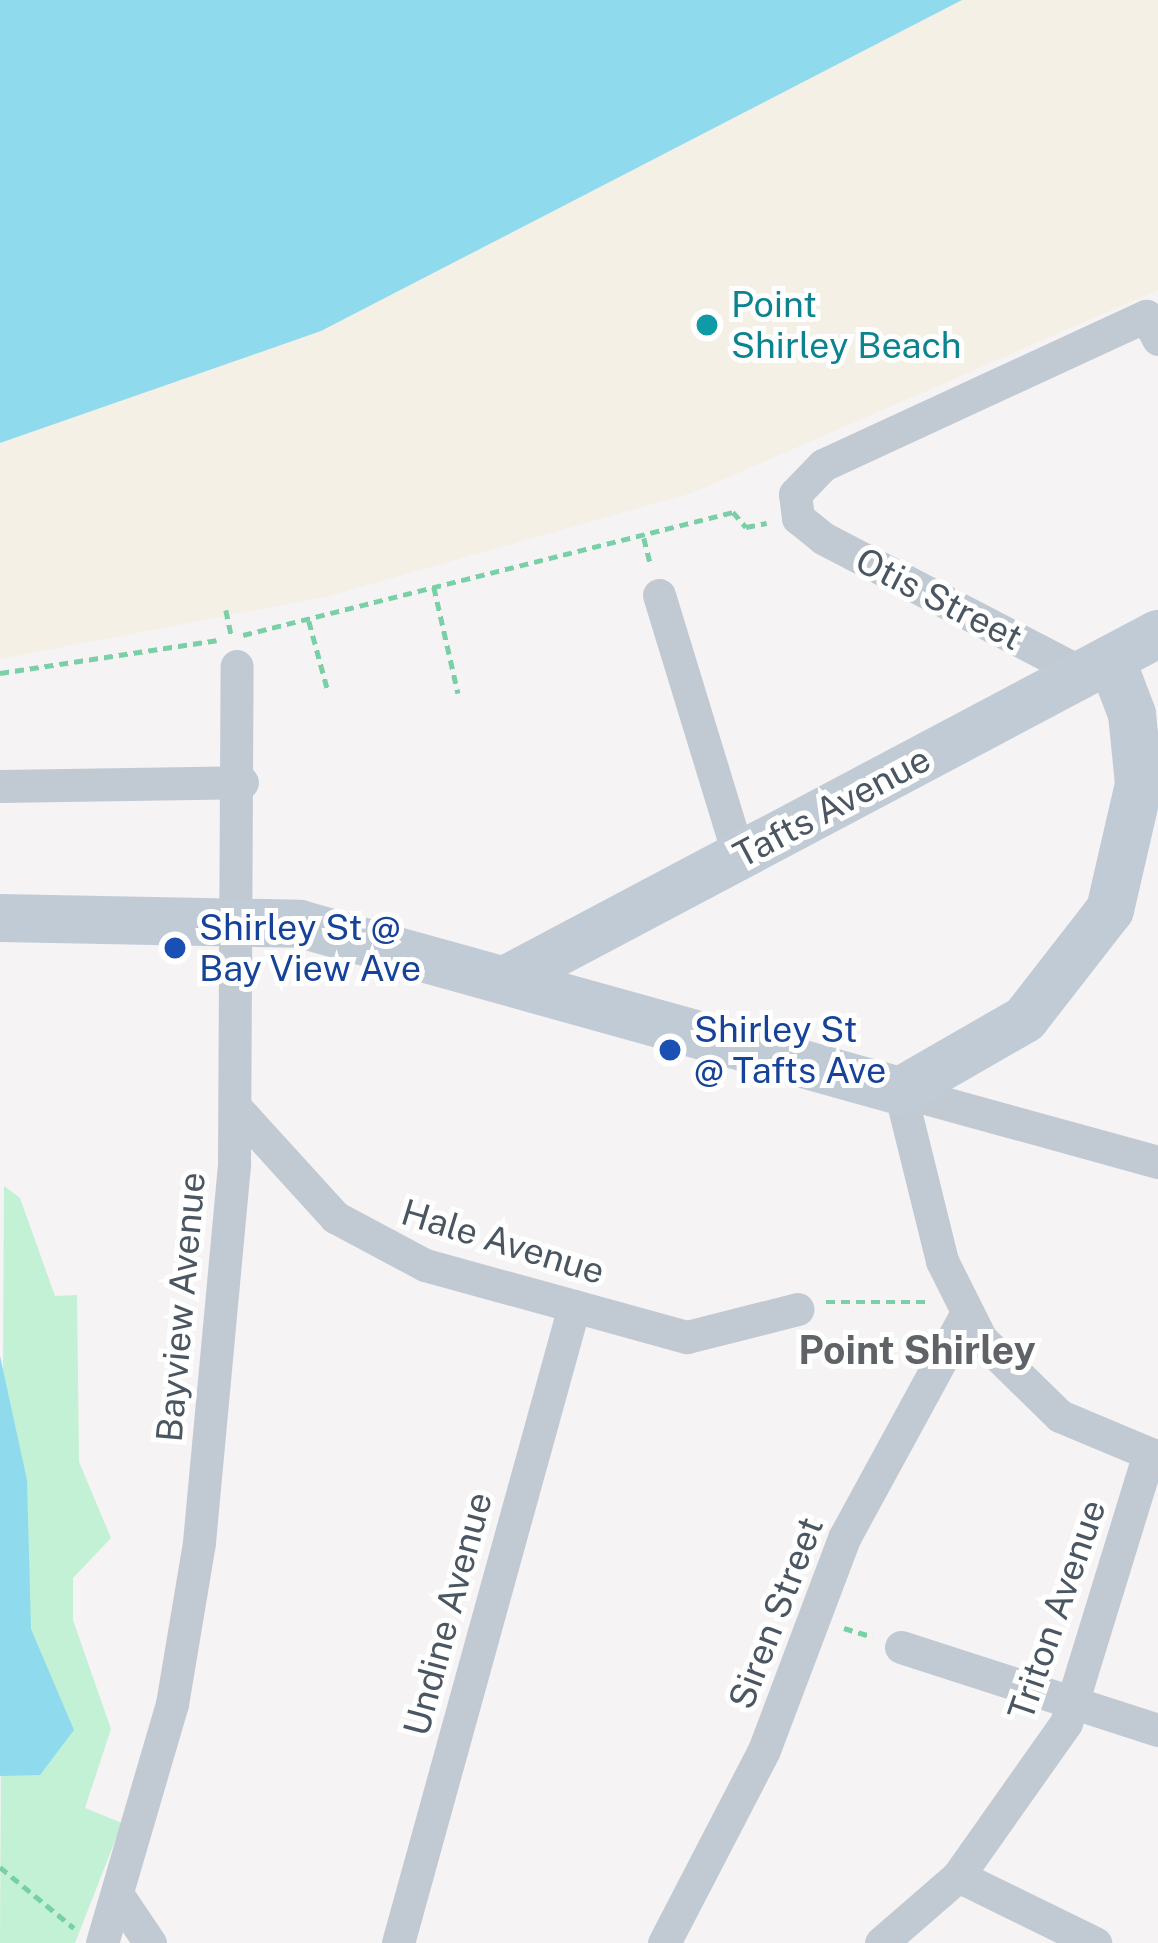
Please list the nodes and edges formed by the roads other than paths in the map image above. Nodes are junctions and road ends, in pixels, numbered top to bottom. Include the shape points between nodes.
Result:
1 (1152, 328) edge
2 (659, 595) dead end
3 (1158, 634) edge
4 (234, 652) road end
5 (1120, 685) edge
6 (242, 782) junction
7 (0, 786) edge
8 (739, 856) junction
9 (0, 918) edge
10 (237, 920) junction
11 (505, 980) junction
12 (900, 1091) junction
13 (235, 1107) junction
14 (1158, 1162) edge
15 (574, 1306) junction
16 (798, 1309) road end
17 (966, 1314) junction
18 (1154, 1456) edge
19 (901, 1647) dead end
20 (1074, 1703) junction
21 (1158, 1730) edge
22 (958, 1876) junction
23 (121, 1900) junction
24 (102, 1942) edge
25 (150, 1943) edge
26 (398, 1943) edge
27 (664, 1943) edge
28 (881, 1943) edge
29 (1095, 1943) edge

1 - 5 street, Otis Street via 813,470 795,494 798,518
2 - 8 street
3 - 5 main road, Tafts Avenue
4 - 6 street, Bayview Avenue
5 - 8 main road, Tafts Avenue
5 - 12 main road via 1136,825 1099,930 1007,1033
6 - 7 street
6 - 10 street, Bayview Avenue
8 - 11 main road, Tafts Avenue
9 - 10 main road
10 - 11 main road via 300,924
10 - 13 street, Bayview Avenue
11 - 12 main road
12 - 14 street
12 - 17 street
13 - 15 street, Hale Avenue via 369,1241
13 - 23 street, Bayview Avenue via 196,1569
15 - 16 street, Hale Avenue via 697,1338
15 - 26 street, Undine Avenue
17 - 18 street via 1036,1398
17 - 27 street, Siren Street via 836,1556 764,1750
18 - 20 street, Triton Avenue
19 - 20 street
20 - 21 street
20 - 22 street, Triton Avenue
22 - 28 street, Triton Avenue
22 - 29 street
23 - 24 street, Bayview Avenue
23 - 25 street

